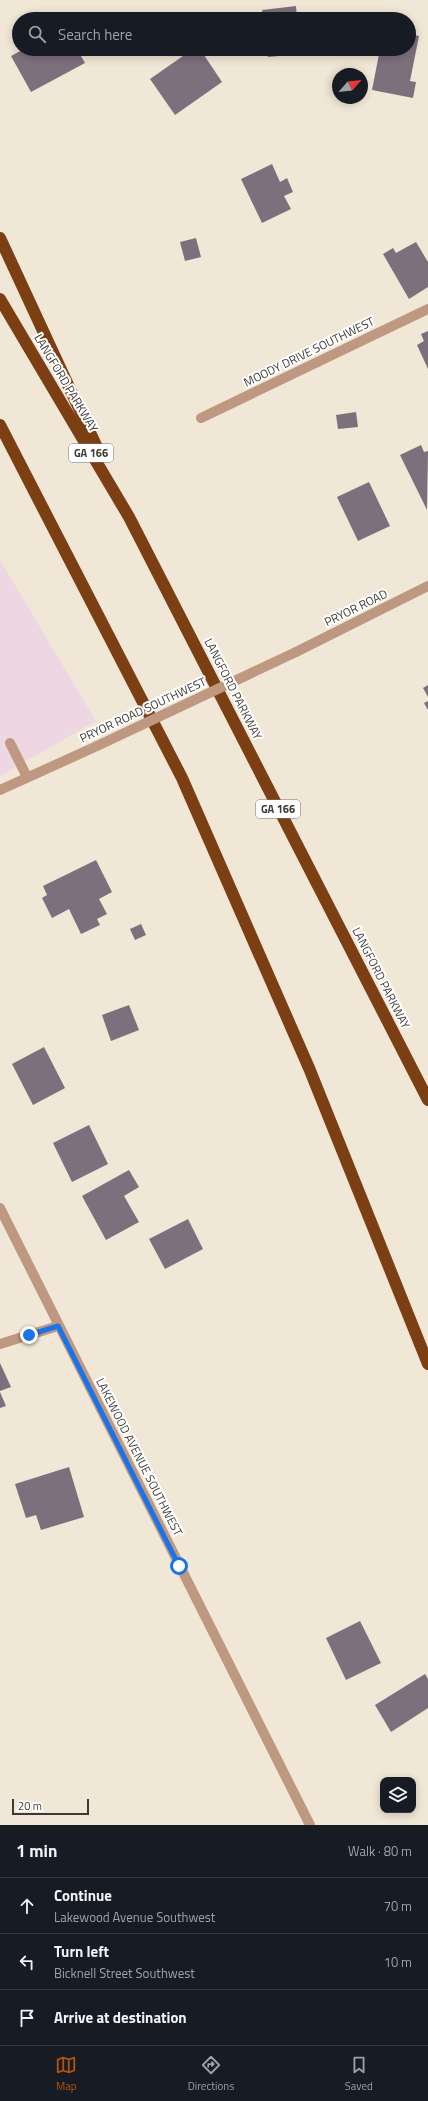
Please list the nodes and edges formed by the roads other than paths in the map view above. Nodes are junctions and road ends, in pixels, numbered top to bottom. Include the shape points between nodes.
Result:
1 (0, 238) edge
2 (0, 299) edge
3 (428, 309) edge
4 (200, 418) dead end
5 (0, 425) edge
6 (129, 517) junction
7 (428, 586) edge
8 (296, 652) joint
9 (10, 743) dead end
10 (27, 778) junction
11 (0, 790) edge
12 (428, 1100) edge
13 (0, 1208) edge
14 (58, 1326) junction
15 (0, 1344) edge
16 (428, 1364) edge
17 (310, 1825) edge

1 - 6 highway
2 - 6 highway, LANGFORD PARKWAY / GA 166
3 - 4 street, MOODY DRIVE SOUTHWEST
5 - 16 highway via 182,778 309,1068
6 - 12 highway, LANGFORD PARKWAY / GA 166
7 - 8 street, PRYOR ROAD
8 - 10 street, PRYOR ROAD SOUTHWEST, bridge
9 - 10 street
10 - 11 street, PRYOR ROAD SOUTHWEST
13 - 14 street, LAKEWOOD AVENUE SOUTHWEST
14 - 15 street
14 - 17 street, LAKEWOOD AVENUE SOUTHWEST

